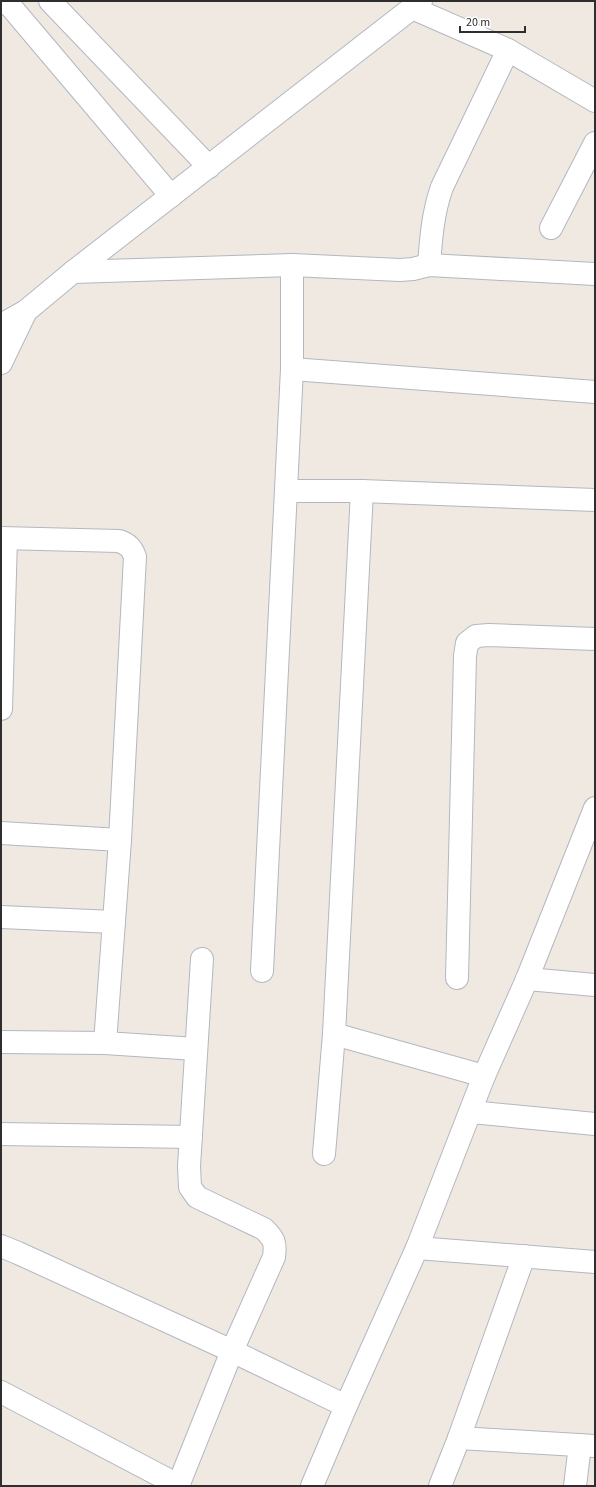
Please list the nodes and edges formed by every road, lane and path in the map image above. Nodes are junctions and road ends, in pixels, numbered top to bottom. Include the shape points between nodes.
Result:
1 (5, 1) edge
2 (50, 1) edge
3 (417, 4) edge
4 (508, 50) junction
5 (595, 101) edge
6 (595, 143) edge
7 (209, 166) junction
8 (171, 196) junction
9 (551, 228) dead end
10 (292, 265) junction
11 (429, 265) junction
12 (73, 272) junction
13 (595, 274) edge
14 (26, 311) junction
15 (1, 326) edge
16 (1, 363) edge
17 (292, 369) junction
18 (595, 392) edge
19 (286, 490) junction
20 (362, 491) junction
21 (595, 500) edge
22 (4, 538) edge
23 (595, 639) edge
24 (1, 708) edge
25 (595, 808) edge
26 (1, 833) edge
27 (590, 833) edge
28 (120, 840) junction
29 (1, 917) edge
30 (114, 922) junction
31 (202, 959) dead end
32 (262, 971) dead end
33 (457, 978) dead end
34 (527, 979) junction
35 (595, 985) edge
36 (334, 1034) junction
37 (1, 1042) edge
38 (105, 1043) junction
39 (196, 1049) junction
40 (484, 1076) junction
41 (471, 1112) junction
42 (595, 1124) edge
43 (1, 1134) edge
44 (191, 1137) junction
45 (324, 1154) dead end
46 (1, 1246) edge
47 (417, 1248) junction
48 (524, 1256) junction
49 (595, 1262) edge
50 (232, 1351) junction
51 (1, 1392) edge
52 (346, 1406) junction
53 (459, 1438) junction
54 (588, 1445) edge
55 (178, 1485) edge
56 (312, 1486) edge
57 (440, 1486) edge
58 (575, 1486) edge

1 - 8 street
2 - 7 street
3 - 4 street
3 - 7 street
4 - 5 street
4 - 11 street via 438,197
6 - 9 street
7 - 8 street
8 - 12 street
10 - 11 street via 400,270 412,270
10 - 12 street
10 - 17 street
11 - 13 street
12 - 14 street
14 - 15 street
14 - 16 street
17 - 18 street
17 - 19 street
19 - 20 street
19 - 32 street
20 - 21 street
20 - 36 street
22 - 24 street
22 - 28 street via 119,541 126,544 134,553
23 - 33 street via 489,635 476,636 467,643
25 - 27 street
26 - 28 street
27 - 34 street
28 - 30 street
29 - 30 street
30 - 38 street
31 - 39 street
34 - 35 street
34 - 40 street
36 - 40 street
36 - 45 street
37 - 38 street
38 - 39 street
39 - 44 street
40 - 41 street
41 - 42 street
41 - 47 street
43 - 44 street
44 - 50 street via 190,1187 197,1197 264,1229 272,1236 276,1246 274,1257
46 - 50 street
47 - 48 street
47 - 52 street
48 - 49 street
48 - 53 street
50 - 52 street
50 - 55 street
51 - 55 street
52 - 56 street
53 - 54 street
53 - 57 street
54 - 58 street

